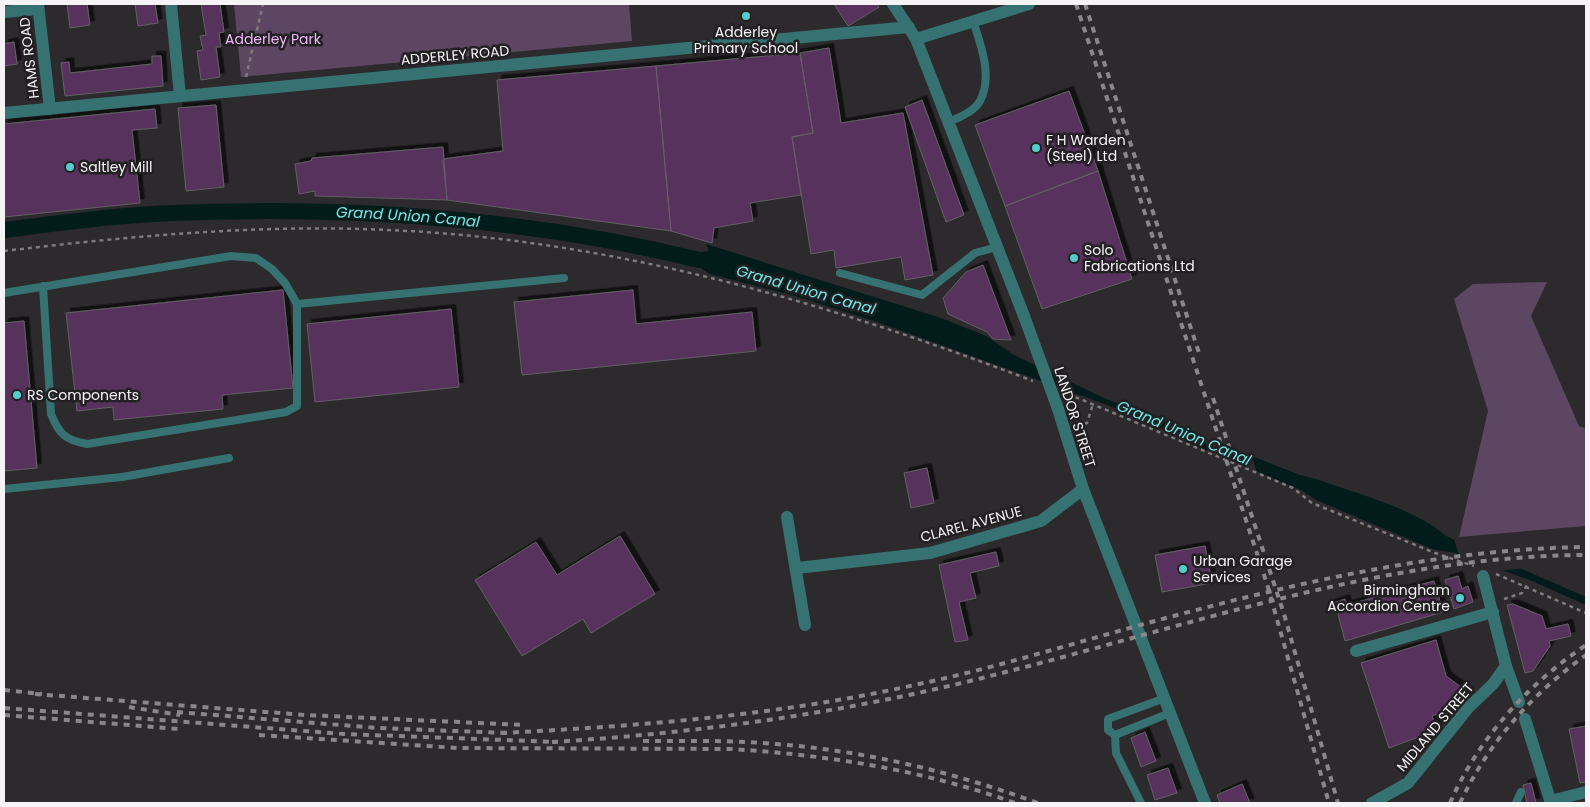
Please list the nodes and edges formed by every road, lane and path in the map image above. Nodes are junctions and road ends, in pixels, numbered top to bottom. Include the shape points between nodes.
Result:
1 (171, 4) edge
2 (263, 4) edge
3 (893, 4) edge
4 (1029, 4) edge
5 (38, 6) edge
6 (4, 12) edge
7 (973, 21) junction
8 (910, 27) junction
9 (916, 39) junction
10 (243, 90) junction
11 (180, 96) junction
12 (50, 109) junction
13 (4, 113) edge
14 (948, 122) junction
15 (997, 247) junction
16 (4, 251) edge
17 (840, 273) dead end
18 (564, 278) dead end
19 (43, 286) junction
20 (4, 293) edge
21 (297, 304) junction
22 (1038, 383) dead end
23 (1066, 394) dead end
24 (1093, 404) junction
25 (1065, 430) junction
26 (229, 458) dead end
27 (4, 489) edge
28 (1083, 489) junction
29 (787, 517) dead end
30 (797, 568) junction
31 (1483, 572) junction
32 (1526, 585) junction
33 (1491, 607) junction
34 (1586, 613) edge
35 (805, 625) dead end
36 (1356, 651) dead end
37 (1506, 666) junction
38 (1165, 698) junction
39 (1519, 702) dead end
40 (1170, 713) junction
41 (1525, 718) dead end
42 (1115, 735) junction
43 (1521, 792) dead end
44 (1586, 792) edge
45 (1550, 802) edge
46 (1141, 803) edge
47 (1205, 803) edge
48 (1372, 803) edge
49 (1516, 803) edge

1 - 11 street
2 - 10 path
3 - 8 street, LANDOR STREET
4 - 7 street
5 - 6 street
5 - 12 street, HAMS ROAD
7 - 9 street
7 - 14 lane via 986,83 980,102 967,114
8 - 9 street, LANDOR STREET
8 - 10 street, ADDERLEY ROAD
9 - 14 street, LANDOR STREET
10 - 11 street, ADDERLEY ROAD
11 - 12 street, ADDERLEY ROAD
12 - 13 street, ADDERLEY ROAD
14 - 15 street, LANDOR STREET
15 - 17 lane via 975,253 922,295
15 - 25 street, LANDOR STREET, bridge
16 - 22 path via 236,229 389,230 514,241 651,263 788,298 924,341
18 - 21 lane
19 - 20 lane
19 - 21 lane via 231,256 256,258 272,269 286,283
19 - 21 lane via 51,414 58,430 72,442 87,444 286,412 297,406
23 - 24 path
24 - 25 path via 1087,423
24 - 31 path via 1293,488 1312,503
25 - 28 street, LANDOR STREET
26 - 27 lane via 122,477
28 - 30 street, CLAREL AVENUE via 1041,521 930,553
28 - 38 street, LANDOR STREET
29 - 30 street
30 - 35 street
31 - 32 path
31 - 33 street
32 - 33 path via 1522,593
32 - 34 path
33 - 36 street
33 - 37 street
37 - 39 street
37 - 48 street, MIDLAND STREET via 1408,783
38 - 40 street, LANDOR STREET
38 - 42 lane via 1108,720 1108,730
40 - 42 lane
40 - 47 street, LANDOR STREET
41 - 45 street
42 - 46 lane via 1116,753
43 - 49 lane
44 - 45 street

